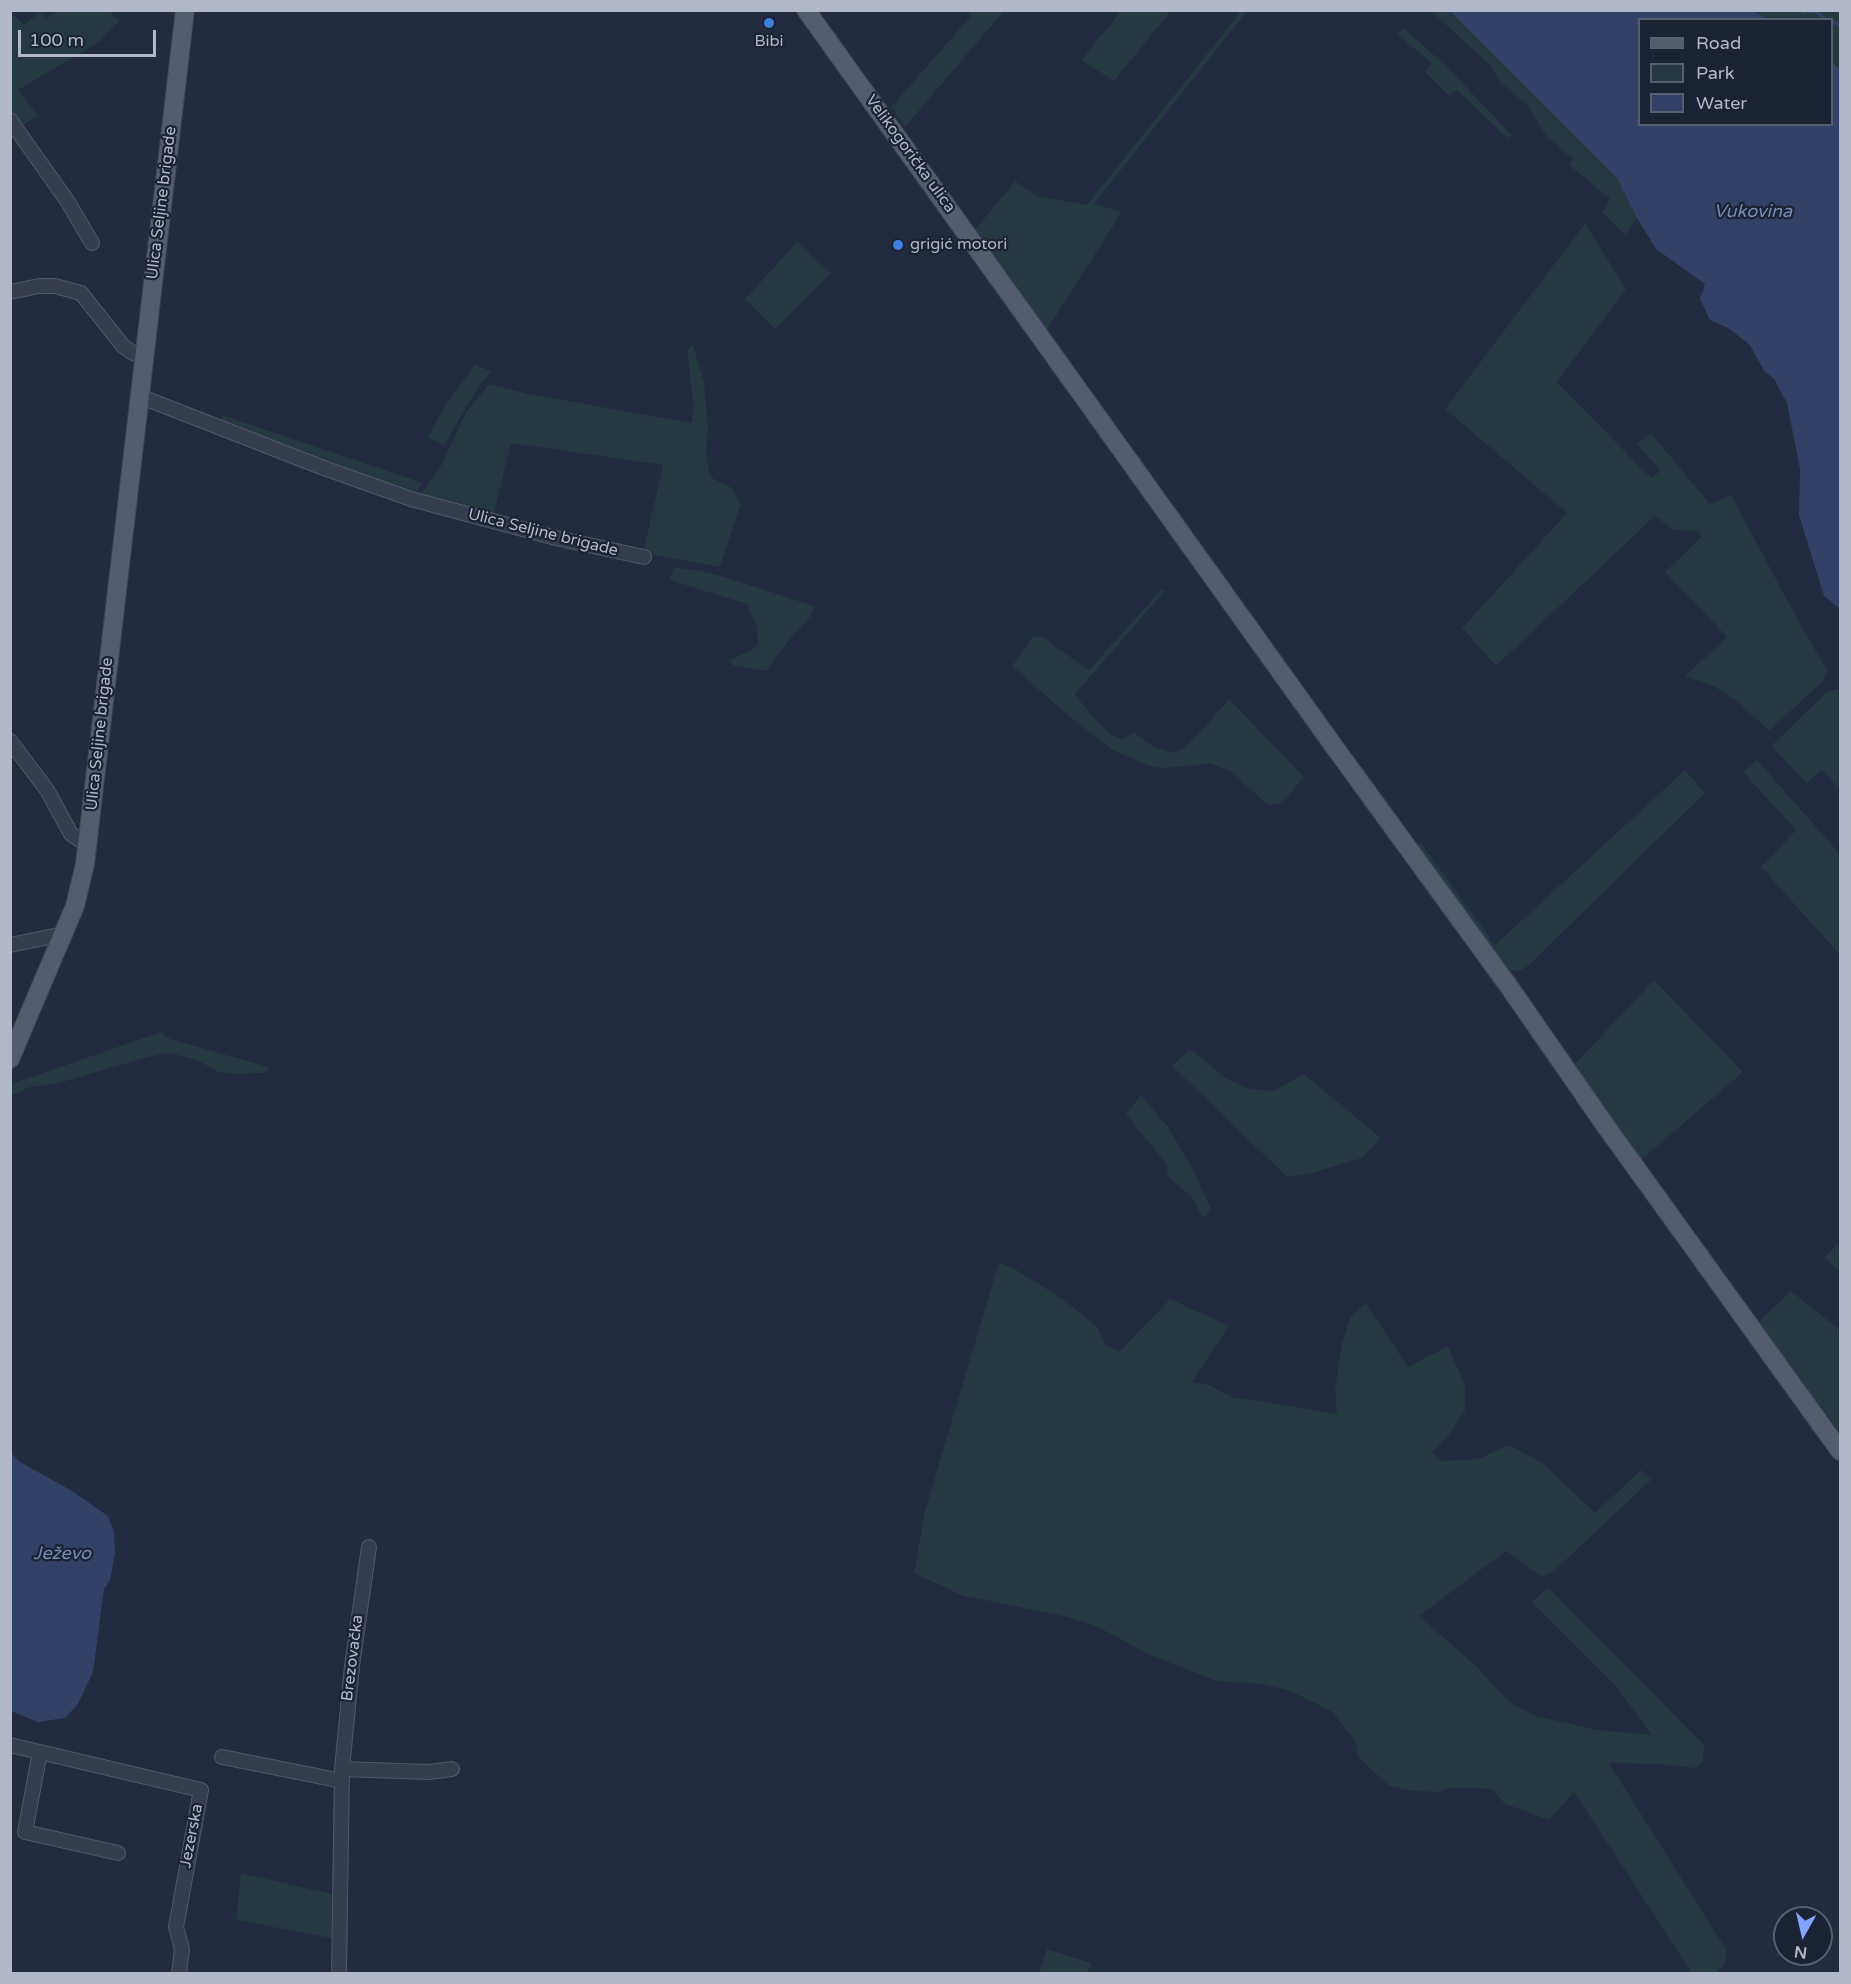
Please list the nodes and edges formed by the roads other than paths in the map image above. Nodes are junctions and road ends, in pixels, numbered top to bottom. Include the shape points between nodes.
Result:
1 (184, 10) edge
2 (806, 10) edge
3 (10, 120) edge
4 (92, 243) dead end
5 (10, 292) edge
6 (144, 357) junction
7 (139, 396) junction
8 (644, 557) dead end
9 (10, 741) edge
10 (87, 843) junction
11 (64, 934) junction
12 (10, 945) edge
13 (10, 1059) edge
14 (1840, 1451) edge
15 (369, 1547) dead end
16 (10, 1745) edge
17 (40, 1752) junction
18 (222, 1757) dead end
19 (452, 1769) dead end
20 (342, 1775) junction
21 (118, 1853) dead end
22 (179, 1974) edge
23 (339, 1974) edge

1 - 6 main road, Ulica Seljine brigade
2 - 14 main road, Velikogorička ulica
3 - 4 street
5 - 6 street via 55,286 81,293 123,345
6 - 7 main road, Ulica Seljine brigade
7 - 8 street, Ulica Seljine brigade via 411,499
7 - 10 main road, Ulica Seljine brigade
9 - 10 street via 47,790 71,834
10 - 11 main road, Ulica Seljine brigade via 80,889
11 - 12 street
11 - 13 main road, Ulica Seljine brigade
15 - 20 street, Brezovačka via 353,1654
16 - 17 street, Jezerska
17 - 21 street via 25,1832
17 - 22 street, Jezerska via 201,1790 176,1927 182,1949
18 - 20 street
19 - 20 street
20 - 23 street, Brezovačka

